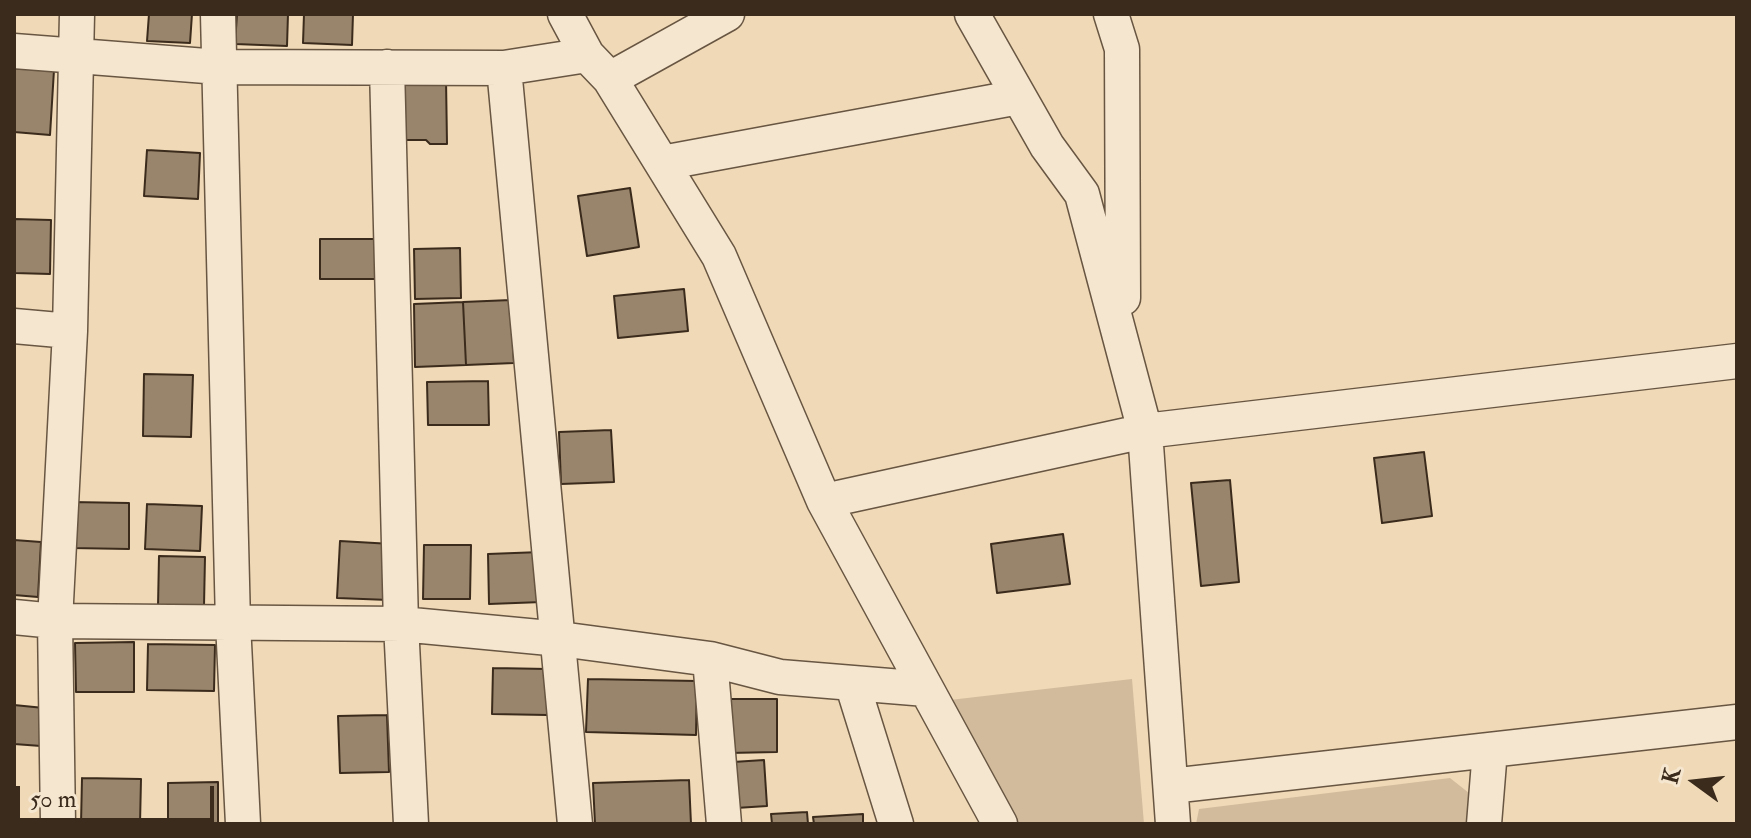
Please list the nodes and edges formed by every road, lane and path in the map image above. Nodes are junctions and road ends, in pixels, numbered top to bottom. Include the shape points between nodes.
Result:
1 (77, 14) edge
2 (218, 14) edge
3 (565, 14) edge
4 (727, 14) edge
5 (972, 14) edge
6 (1111, 14) edge
7 (14, 51) edge
8 (75, 54) junction
9 (219, 67) junction
10 (387, 67) junction
11 (599, 67) junction
12 (504, 68) junction
13 (1019, 97) junction
14 (662, 163) junction
15 (14, 326) edge
16 (70, 331) junction
17 (1124, 350) junction
18 (1737, 361) edge
19 (1145, 431) junction
20 (824, 501) junction
21 (14, 617) edge
22 (55, 621) junction
23 (233, 623) junction
24 (401, 624) junction
25 (560, 639) junction
26 (710, 659) junction
27 (852, 683) junction
28 (926, 689) junction
29 (1737, 722) edge
30 (1490, 750) junction
31 (1171, 786) junction
32 (58, 824) edge
33 (243, 824) edge
34 (411, 824) edge
35 (575, 824) edge
36 (724, 824) edge
37 (896, 824) edge
38 (1000, 824) edge
39 (1173, 824) edge
40 (1484, 824) edge

1 - 8 street
2 - 9 street
3 - 11 street
4 - 11 street
5 - 13 street
6 - 17 street via 1122,49
7 - 8 street
8 - 9 street
8 - 16 street
9 - 10 street
9 - 23 street
10 - 12 street
10 - 24 street
11 - 12 street
11 - 14 street
12 - 25 street
13 - 14 street
13 - 17 street via 1082,194
14 - 20 street via 719,256
15 - 16 street
16 - 22 street
17 - 19 street
18 - 19 street
19 - 20 street
19 - 31 street
20 - 28 street
21 - 22 street
22 - 23 street
22 - 32 street
23 - 24 street
23 - 33 street
24 - 25 street
24 - 34 street
25 - 26 street
25 - 35 street
26 - 27 street via 780,677
26 - 36 street
27 - 28 street
27 - 37 street
28 - 38 street
29 - 30 street
30 - 31 street
30 - 40 street
31 - 39 street

